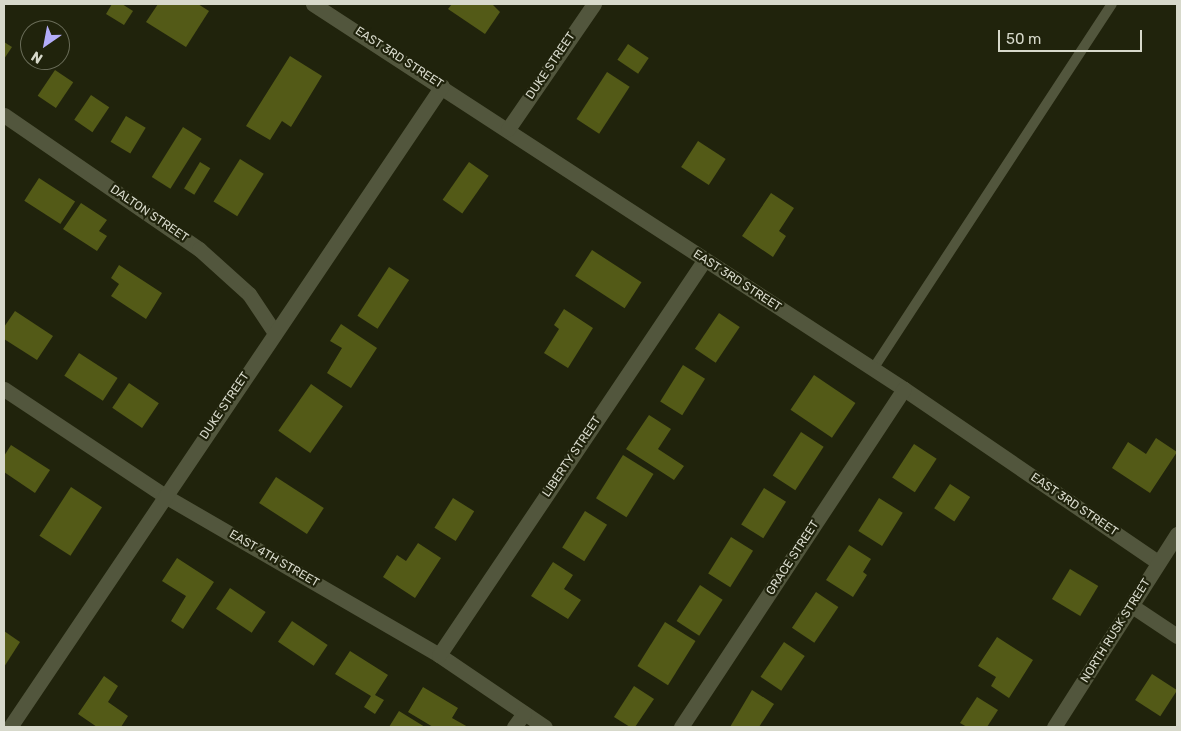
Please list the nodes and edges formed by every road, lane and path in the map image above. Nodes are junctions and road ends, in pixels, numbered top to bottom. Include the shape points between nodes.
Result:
1 (313, 4) edge
2 (594, 4) edge
3 (1112, 4) edge
4 (442, 86) junction
5 (4, 115) edge
6 (508, 129) junction
7 (704, 260) junction
8 (275, 333) junction
9 (873, 369) junction
10 (4, 389) edge
11 (904, 389) junction
12 (165, 496) junction
13 (1177, 534) edge
14 (1158, 562) junction
15 (1132, 606) junction
16 (1177, 636) edge
17 (439, 655) junction
18 (524, 713) junction
19 (9, 725) edge
20 (514, 727) edge
21 (545, 727) edge
22 (681, 727) edge
23 (1054, 727) edge

1 - 4 street, EAST 3RD STREET
2 - 6 street, DUKE STREET
3 - 9 lane
4 - 6 street, EAST 3RD STREET
4 - 8 street, DUKE STREET
5 - 8 street, DALTON STREET via 199,249 249,294
6 - 7 street, EAST 3RD STREET
7 - 9 street, EAST 3RD STREET
7 - 17 street, LIBERTY STREET
8 - 12 street, DUKE STREET
9 - 11 street, EAST 3RD STREET
10 - 12 street, EAST 4TH STREET
11 - 14 street, EAST 3RD STREET
11 - 22 street, GRACE STREET
12 - 17 street, EAST 4TH STREET
12 - 19 street, DUKE STREET
13 - 14 street, NORTH RUSK STREET
14 - 15 street, NORTH RUSK STREET
15 - 16 street
15 - 23 street, NORTH RUSK STREET
17 - 18 street, EAST 4TH STREET
18 - 20 street
18 - 21 street, EAST 4TH STREET

